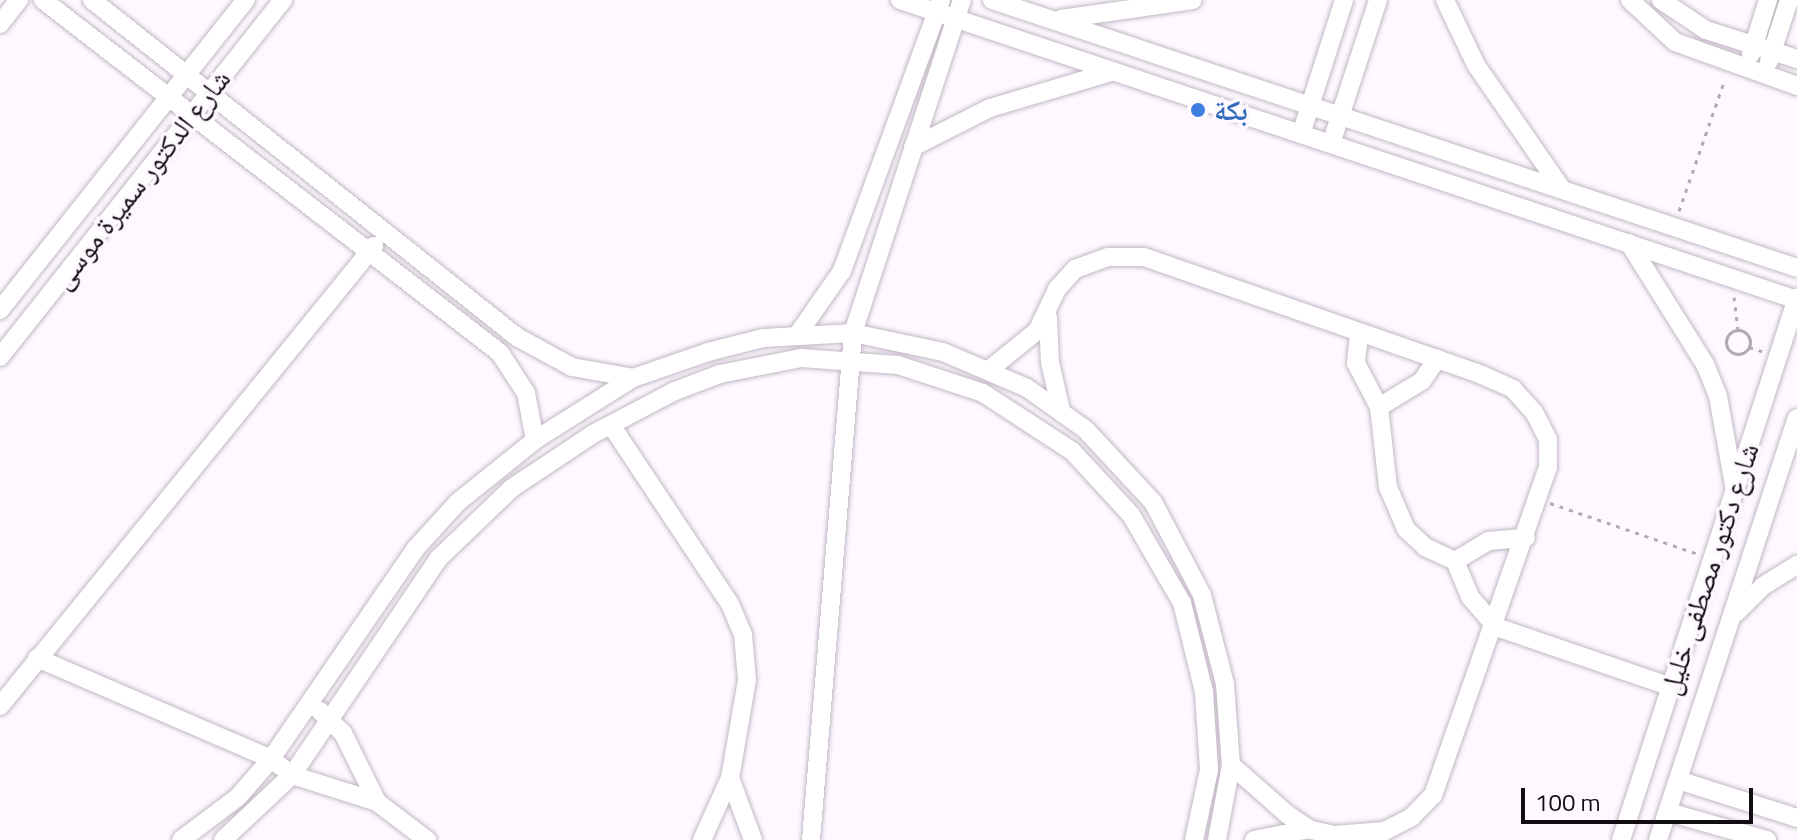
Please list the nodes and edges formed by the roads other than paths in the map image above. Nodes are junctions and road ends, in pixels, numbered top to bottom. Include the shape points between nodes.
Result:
1 (19, 0) edge
2 (43, 0) edge
3 (92, 0) edge
4 (246, 0) edge
5 (283, 0) edge
6 (900, 0) edge
7 (962, 0) edge
8 (992, 0) edge
9 (1193, 0) edge
10 (1344, 0) edge
11 (1378, 0) edge
12 (1445, 0) edge
13 (1630, 0) edge
14 (1661, 0) edge
15 (1768, 0) edge
16 (1789, 0) edge
17 (939, 6) edge
18 (955, 19) junction
19 (1051, 20) junction
20 (0, 24) edge
21 (1753, 46) junction
22 (1772, 51) junction
23 (1797, 59) edge
24 (1738, 66) junction
25 (1113, 72) junction
26 (187, 75) junction
27 (1764, 75) junction
28 (1797, 86) edge
29 (210, 92) junction
30 (168, 98) junction
31 (1310, 105) junction
32 (1340, 115) junction
33 (191, 116) junction
34 (1301, 134) junction
35 (1331, 144) junction
36 (913, 147) junction
37 (1562, 189) junction
38 (383, 234) junction
39 (1629, 243) junction
40 (367, 254) junction
41 (1797, 268) edge
42 (1797, 299) edge
43 (0, 310) edge
44 (1048, 314) junction
45 (853, 333) junction
46 (798, 334) junction
47 (1359, 334) junction
48 (0, 357) edge
49 (851, 359) junction
50 (1437, 359) junction
51 (990, 369) junction
52 (628, 381) junction
53 (1379, 407) junction
54 (1061, 411) junction
55 (637, 412) junction
56 (1797, 418) edge
57 (611, 425) junction
58 (535, 440) junction
59 (1735, 492) junction
60 (1526, 538) junction
61 (1455, 561) junction
62 (1797, 565) edge
63 (1734, 615) junction
64 (1496, 627) junction
65 (37, 658) junction
66 (1671, 687) junction
67 (309, 702) junction
68 (0, 706) edge
69 (329, 718) junction
70 (271, 759) junction
71 (1231, 765) junction
72 (292, 775) junction
73 (730, 778) junction
74 (1678, 780) junction
75 (377, 802) junction
76 (1668, 812) junction
77 (1797, 818) edge
78 (1309, 829) junction
79 (181, 840) edge
80 (223, 840) edge
81 (427, 840) edge
82 (702, 840) edge
83 (753, 840) edge
84 (811, 840) edge
85 (1194, 840) edge
86 (1217, 840) edge
87 (1254, 840) edge
88 (1621, 840) edge
89 (1658, 840) edge
90 (1767, 840) edge

1 - 20 street
2 - 30 street
3 - 26 street
4 - 26 street, شارع الدكتور سميرة موسى
5 - 29 street, شارع الدكتور سميرة موسى
6 - 17 street
7 - 18 street
8 - 19 street
9 - 19 street
10 - 31 street
11 - 32 street
12 - 37 street via 1476,65
13 - 24 street via 1675,42
14 - 21 street via 1681,18
15 - 21 street
16 - 22 street
17 - 18 street
17 - 46 street via 842,271
18 - 25 street
18 - 36 street
19 - 31 street
21 - 22 street
21 - 24 street
22 - 23 street
22 - 27 street
24 - 27 street
25 - 34 street
25 - 36 street via 990,108
26 - 29 street
26 - 30 street, شارع الدكتور سميرة موسى
27 - 28 street
29 - 33 street, شارع الدكتور سميرة موسى
29 - 38 street
30 - 33 street
30 - 43 street, شارع الدكتور سميرة موسى
31 - 32 street
31 - 34 street
32 - 35 street
32 - 37 street
33 - 40 street
33 - 48 street, شارع الدكتور سميرة موسى
34 - 35 street
35 - 39 street
36 - 45 street
37 - 41 street
38 - 40 street
38 - 52 street via 543,354
39 - 42 street
39 - 59 street via 1705,364 1718,396
40 - 58 street via 500,353 526,393
40 - 65 street
42 - 59 street, شارع دكتور مصطفى خليل
44 - 47 street via 1057,289 1075,269 1108,257 1144,257
44 - 51 street via 1023,346
44 - 54 street via 1050,362
45 - 46 street
45 - 49 street
45 - 51 street via 903,341
46 - 52 street via 708,352
47 - 50 street
47 - 53 street via 1356,363
49 - 55 street via 801,358 720,374
49 - 84 street
49 - 85 street via 941,376 1013,409 1072,451 1131,515 1182,603 1201,677 1209,770
50 - 53 street via 1422,381
50 - 60 street via 1513,389 1534,412 1548,439 1548,467
51 - 54 street
52 - 55 street
52 - 58 street
53 - 61 street via 1384,465 1396,509 1406,529 1425,547
54 - 71 street via 1120,461 1180,547 1216,639
55 - 57 street
56 - 63 street, شارع دكتور مصطفى خليل
57 - 69 street via 551,460 474,520 407,598
57 - 73 street via 738,619 747,680
58 - 67 street via 458,502 416,548
59 - 66 street, شارع دكتور مصطفى خليل
60 - 61 street via 1488,541
60 - 64 street
61 - 64 street via 1470,597
62 - 63 street via 1763,586
63 - 74 street, شارع دكتور مصطفى خليل
64 - 66 street
64 - 78 street via 1433,795 1412,817 1385,831 1360,836
65 - 68 street
65 - 70 street
66 - 88 street, شارع دكتور مصطفى خليل
67 - 69 street
67 - 70 street
69 - 72 street
69 - 75 street via 355,754
70 - 72 street
70 - 79 street via 238,797
71 - 78 street
71 - 86 street
72 - 75 street
72 - 80 street
73 - 82 street
73 - 83 street
74 - 76 street, شارع دكتور مصطفى خليل
74 - 77 street
75 - 81 street
76 - 89 street, شارع دكتور مصطفى خليل
76 - 90 street
78 - 87 street

